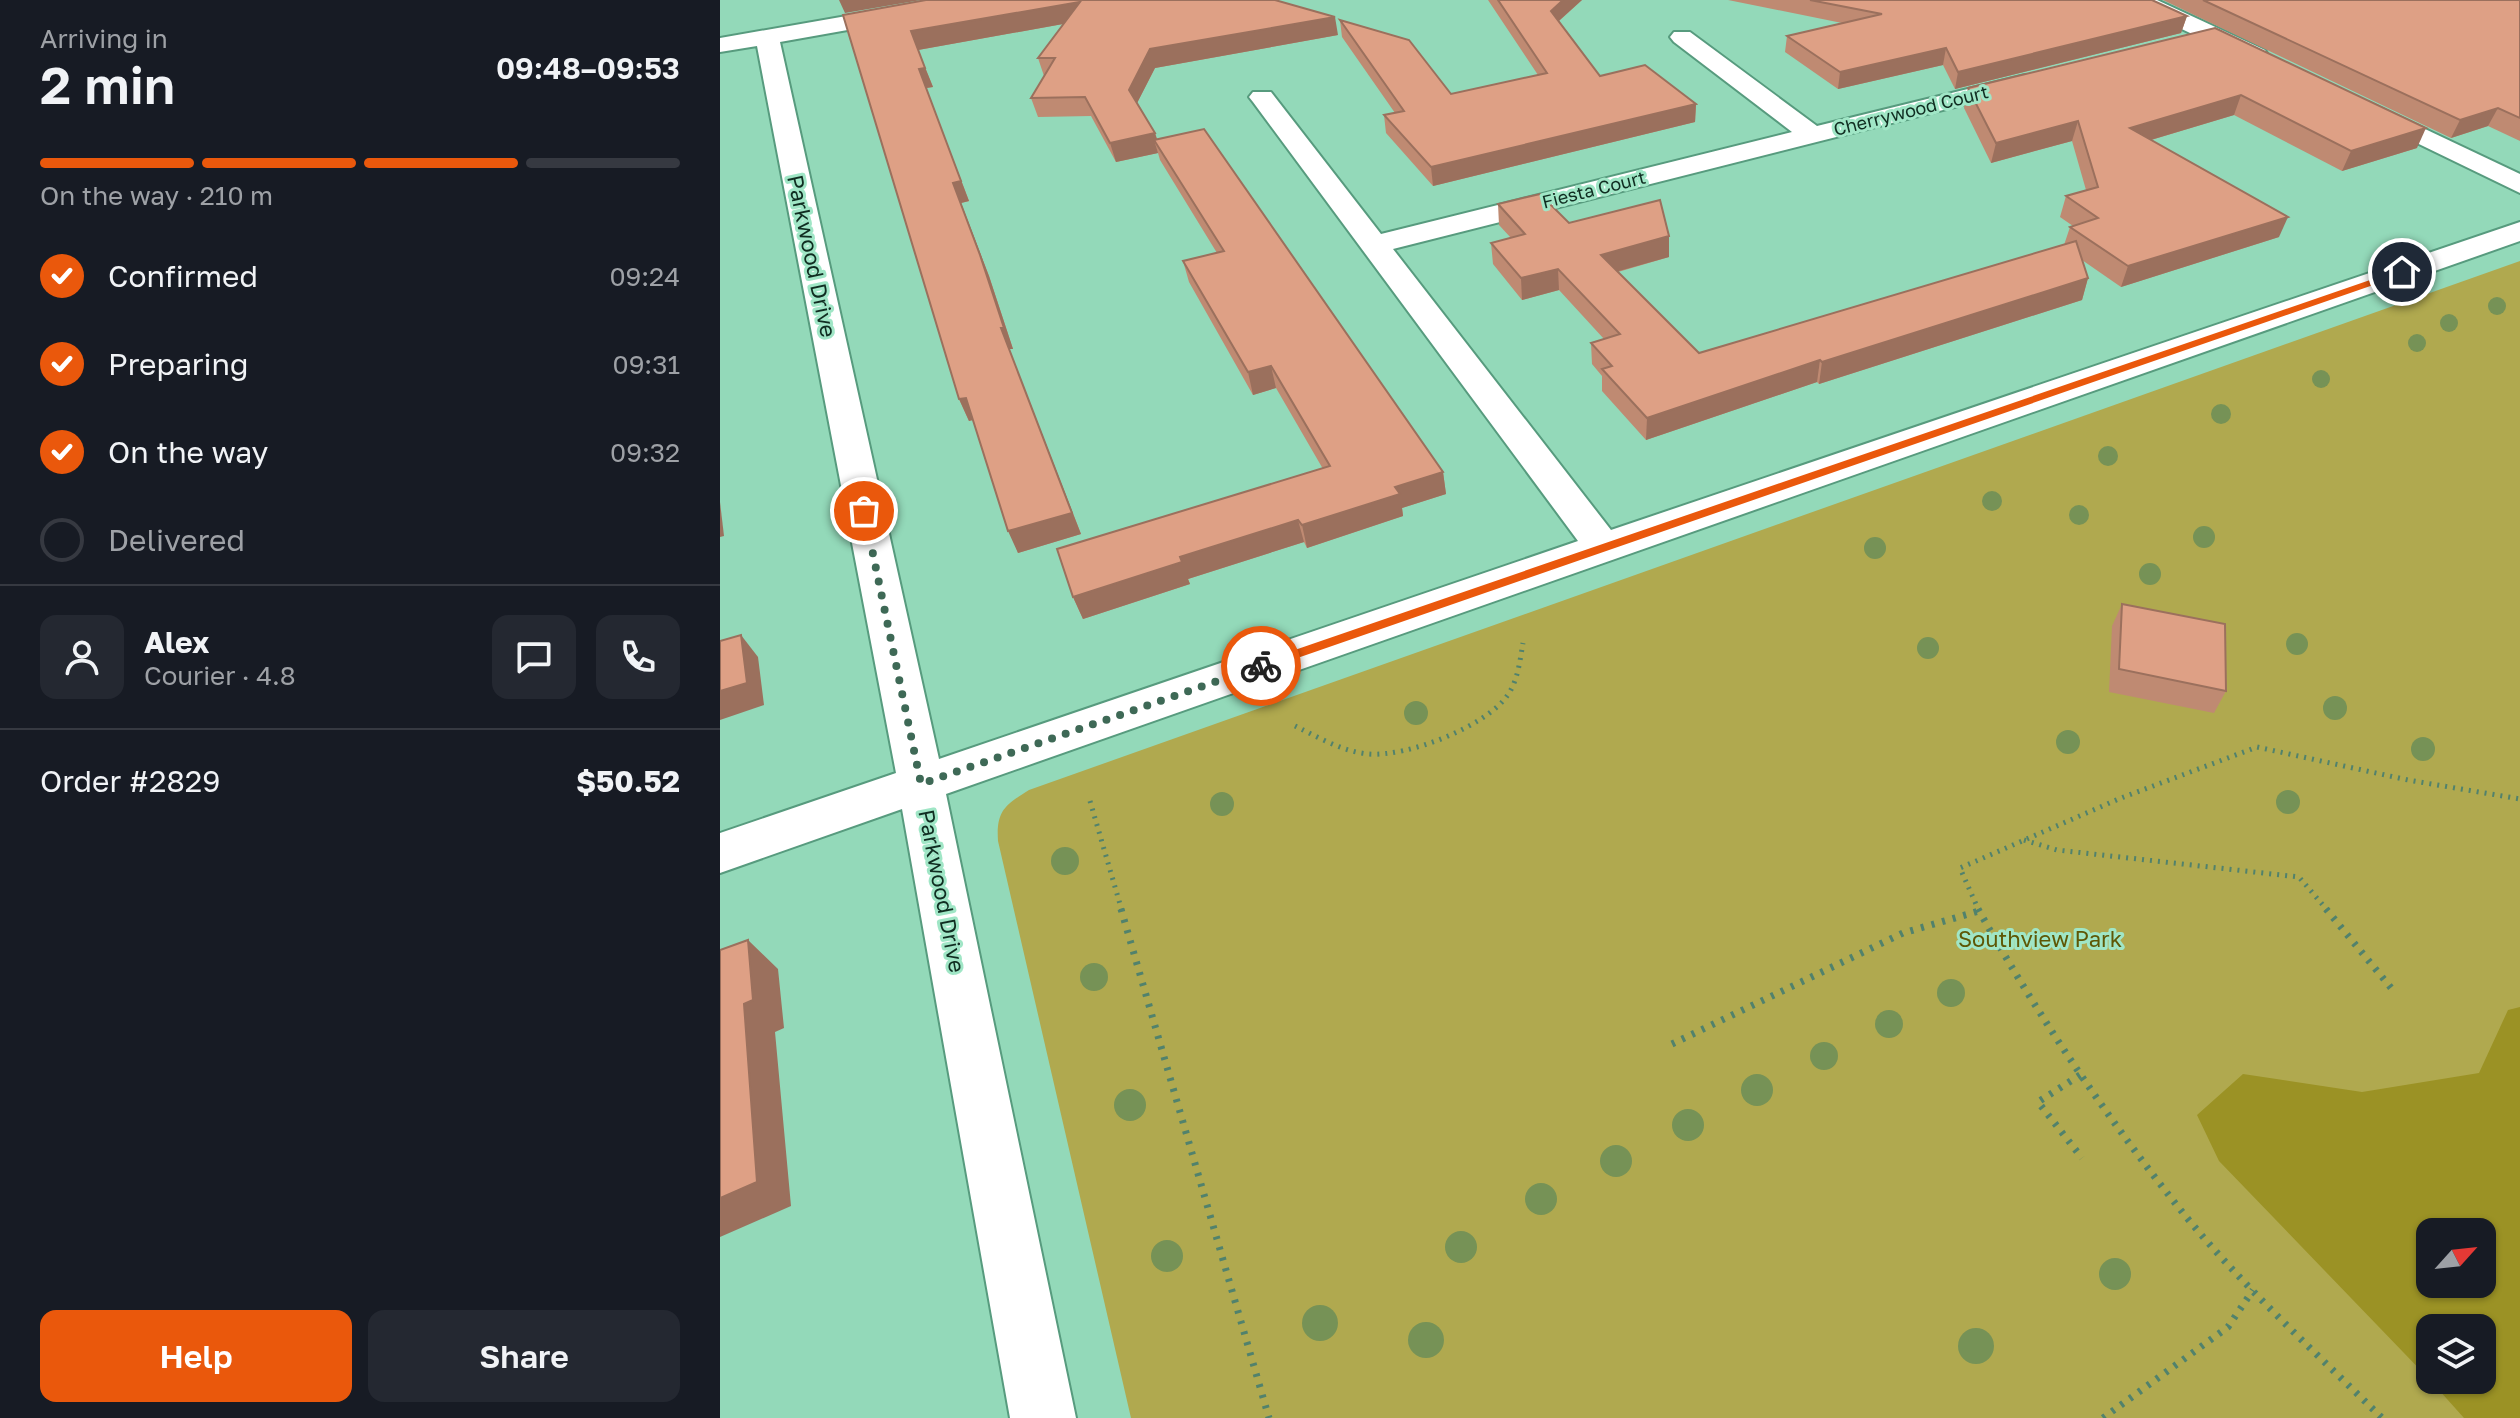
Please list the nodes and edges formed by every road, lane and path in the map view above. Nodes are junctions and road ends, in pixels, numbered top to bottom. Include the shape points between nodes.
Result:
1 (977, 0) edge
2 (2139, 0) edge
3 (2214, 35) junction
4 (767, 37) junction
5 (1682, 37) dead end
6 (2184, 43) edge
7 (720, 45) edge
8 (2284, 69) edge
9 (2045, 77) edge
10 (1262, 97) dead end
11 (2339, 97) edge
12 (1813, 135) junction
13 (2520, 185) edge
14 (2520, 231) edge
15 (1375, 244) junction
16 (1604, 548) junction
17 (1523, 643) dead end
18 (1295, 726) dead end
19 (921, 784) junction
20 (2520, 799) edge
21 (1090, 801) dead end
22 (2023, 840) junction
23 (720, 853) edge
24 (1979, 911) junction
25 (2392, 989) dead end
26 (1672, 1044) dead end
27 (2080, 1075) junction
28 (2082, 1158) dead end
29 (2253, 1290) junction
30 (1043, 1418) edge
31 (1269, 1418) edge
32 (2103, 1418) edge
33 (2382, 1418) edge

1 - 4 street
2 - 3 street
3 - 6 street
3 - 8 street
4 - 7 street
4 - 19 street, Parkwood Drive
5 - 12 street, Cherrywood Court
9 - 12 street, Cherrywood Court
10 - 15 street
11 - 13 street
12 - 15 street, Fiesta Court
14 - 16 street
15 - 16 street
16 - 19 street
17 - 18 path via 1507,696 1489,715 1416,746 1373,755 1346,750
19 - 23 street
19 - 30 street, Parkwood Drive
20 - 22 path via 2257,747
21 - 31 path
22 - 24 path via 1960,868
22 - 25 path via 2057,850 2299,877
24 - 26 path via 1903,933
24 - 27 path
27 - 28 path via 2038,1102
27 - 29 path via 2180,1209
29 - 32 path via 2228,1327
29 - 33 path

